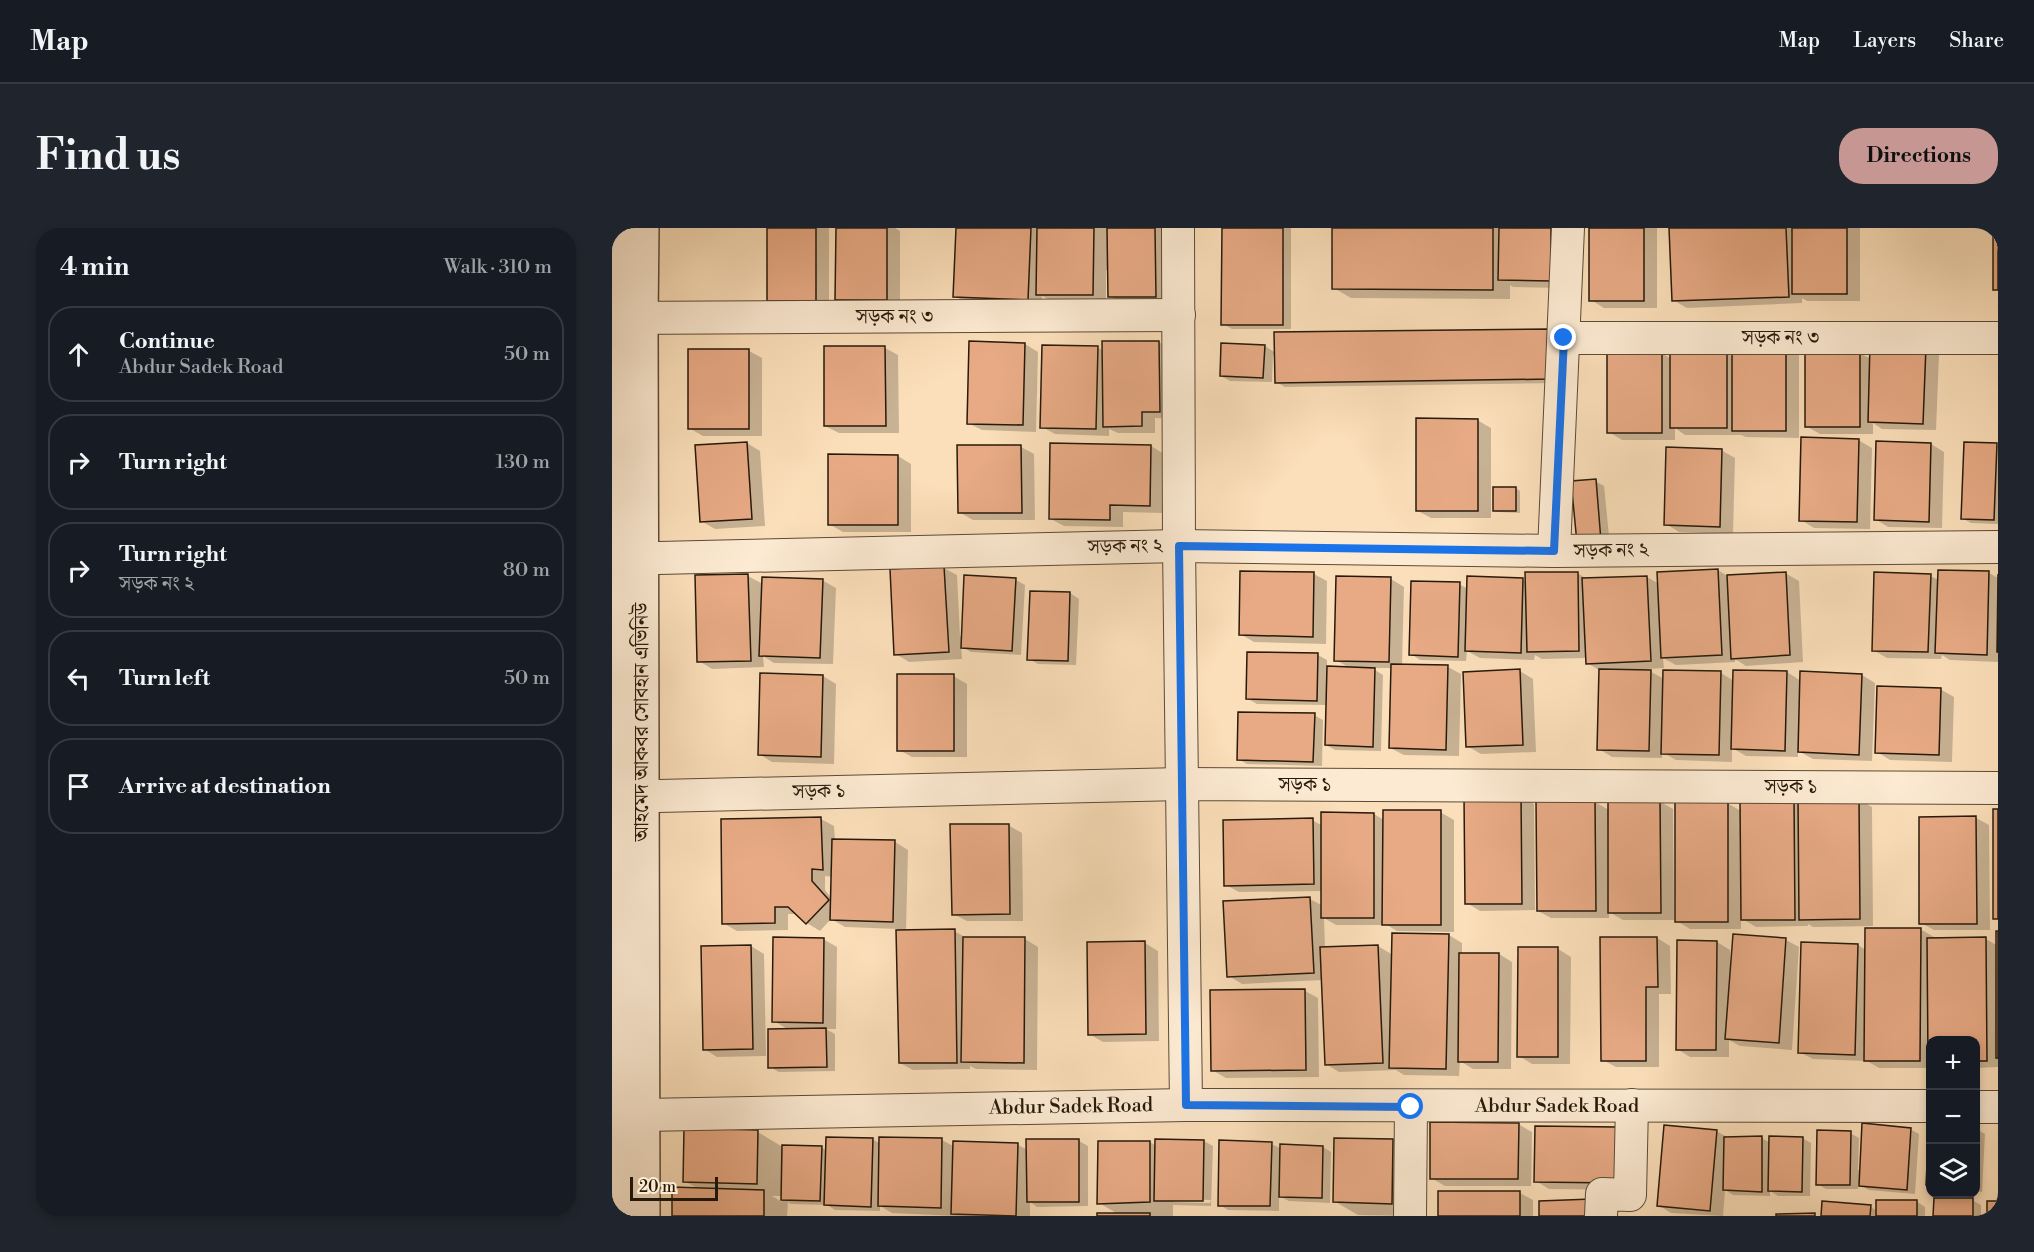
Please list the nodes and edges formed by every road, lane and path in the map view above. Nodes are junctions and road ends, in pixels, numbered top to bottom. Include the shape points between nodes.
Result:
1 (613, 228) edge
2 (642, 228) edge
3 (1178, 228) edge
4 (1568, 228) edge
5 (1179, 315) junction
6 (622, 318) edge
7 (1564, 338) junction
8 (1998, 338) edge
9 (1179, 546) junction
10 (1998, 547) edge
11 (1554, 551) junction
12 (622, 559) edge
13 (1182, 784) junction
14 (1998, 788) edge
15 (623, 797) edge
16 (623, 1030) edge
17 (1186, 1105) junction
18 (1632, 1105) junction
19 (1926, 1106) edge
20 (1411, 1107) junction
21 (1980, 1107) edge
22 (1998, 1107) edge
23 (643, 1115) junction
24 (616, 1216) edge
25 (644, 1216) edge
26 (1410, 1216) edge
27 (1601, 1216) edge

1 - 6 street, আহমেদ আকবর সোবহান এভিনিউ
2 - 6 street, আহমেদ আকবর সোবহান এভিনিউ
3 - 5 street
4 - 7 street
5 - 6 street, সড়ক নং ৩
5 - 9 street
6 - 12 street, আহমেদ আকবর সোবহান এভিনিউ
7 - 8 street, সড়ক নং ৩
7 - 11 street
9 - 11 street, সড়ক নং ২
9 - 12 street, সড়ক নং ২
9 - 13 street
10 - 11 street, সড়ক নং ২
12 - 15 street, আহমেদ আকবর সোবহান এভিনিউ
13 - 14 street, সড়ক ১
13 - 15 street, সড়ক ১
13 - 17 street
15 - 16 street, আহমেদ আকবর সোবহান এভিনিউ
16 - 23 street, আহমেদ আকবর সোবহান এভিনিউ
16 - 24 street, আহমেদ আকবর সোবহান এভিনিউ
17 - 20 street, Abdur Sadek Road
17 - 23 street, Abdur Sadek Road
18 - 19 street, Abdur Sadek Road
18 - 20 street, Abdur Sadek Road
18 - 27 street via 1630,1195 1602,1194
20 - 26 street
21 - 22 street
23 - 25 street, আহমেদ আকবর সোবহান এভিনিউ

